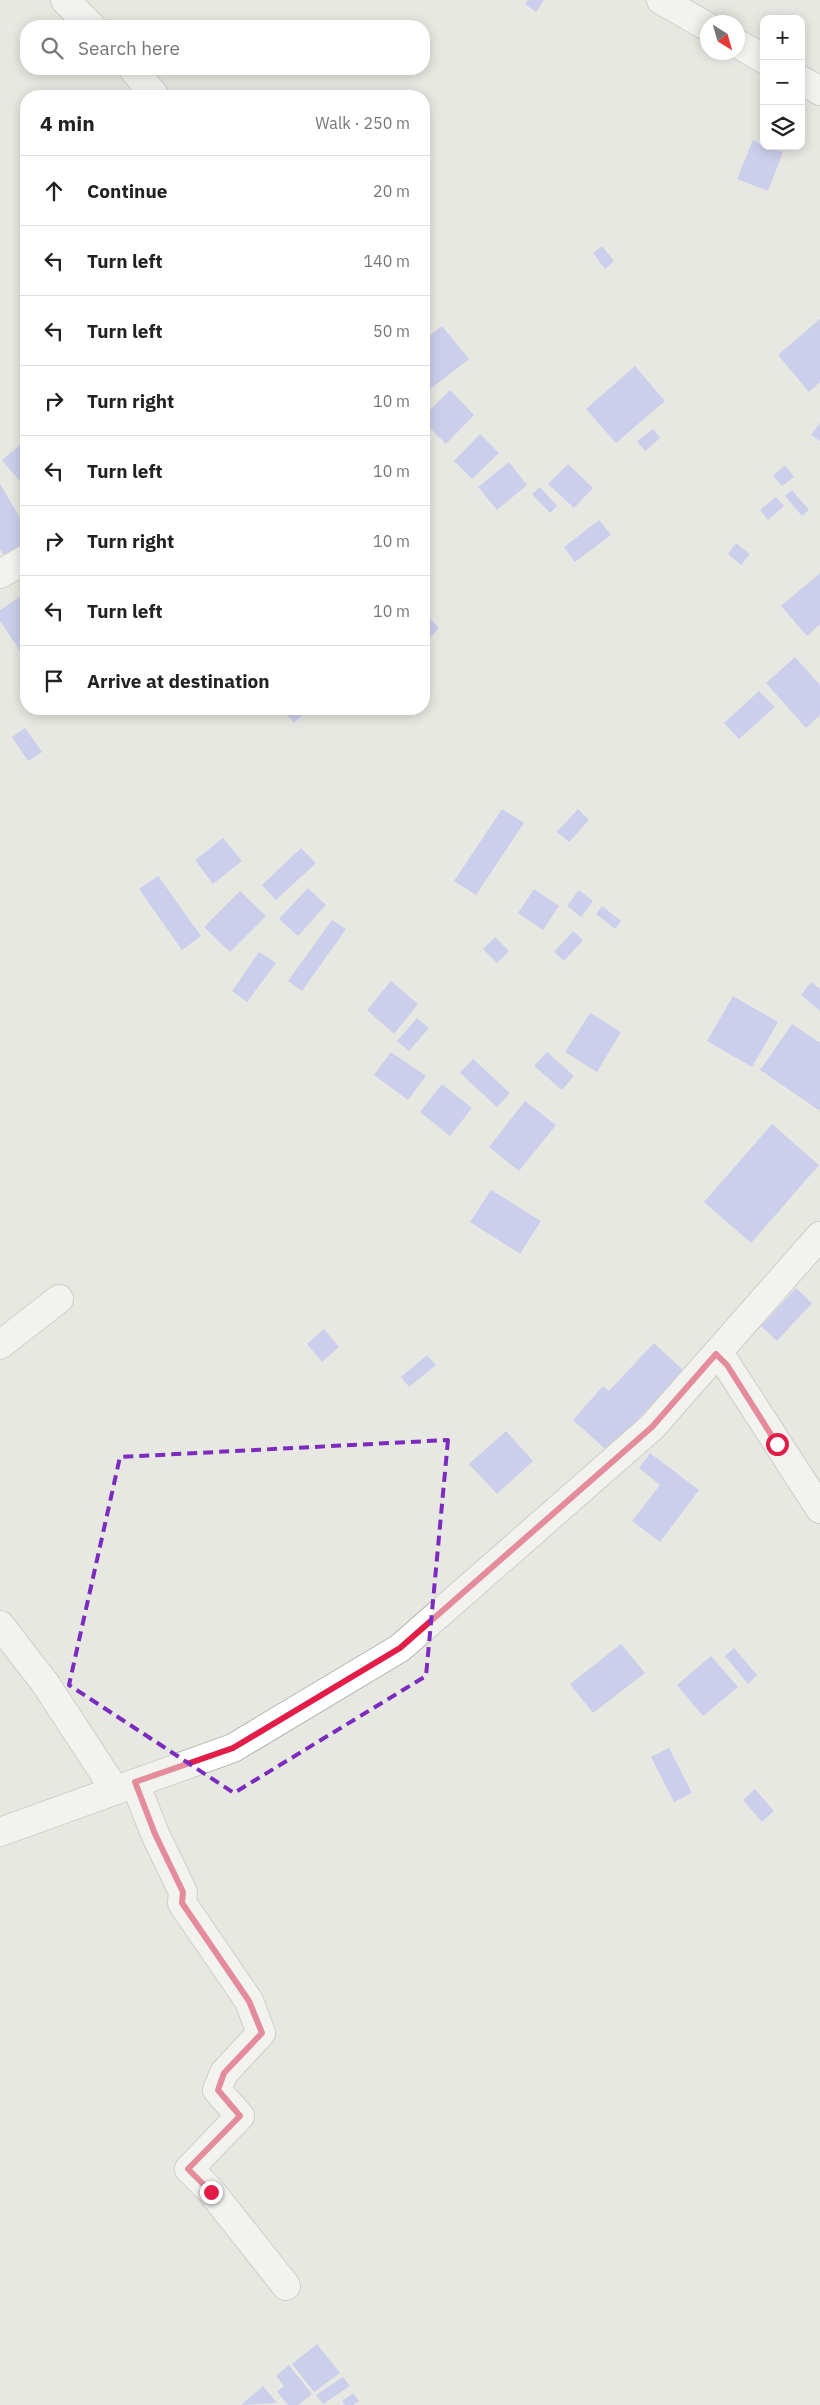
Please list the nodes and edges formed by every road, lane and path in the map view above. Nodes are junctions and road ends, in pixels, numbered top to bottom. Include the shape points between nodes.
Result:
1 (65, 0) edge
2 (661, 0) edge
3 (85, 20) edge
4 (700, 22) edge
5 (745, 48) edge
6 (760, 57) edge
7 (138, 75) edge
8 (805, 82) edge
9 (150, 90) edge
10 (820, 91) edge
11 (20, 562) edge
12 (0, 574) edge
13 (820, 1236) edge
14 (59, 1299) dead end
15 (0, 1345) edge
16 (716, 1354) junction
17 (820, 1509) edge
18 (0, 1625) edge
19 (125, 1786) junction
20 (0, 1832) edge
21 (286, 2286) dead end

1 - 3 street
2 - 4 street
5 - 6 street
7 - 9 street
8 - 10 street
11 - 12 street
13 - 16 street
14 - 15 street
16 - 17 street via 727,1365
16 - 19 street via 652,1427 400,1648 233,1748
18 - 19 street
19 - 20 street
19 - 21 street via 183,1892 182,1903 249,2001 262,2033 224,2073 218,2090 240,2116 188,2169 211,2192

